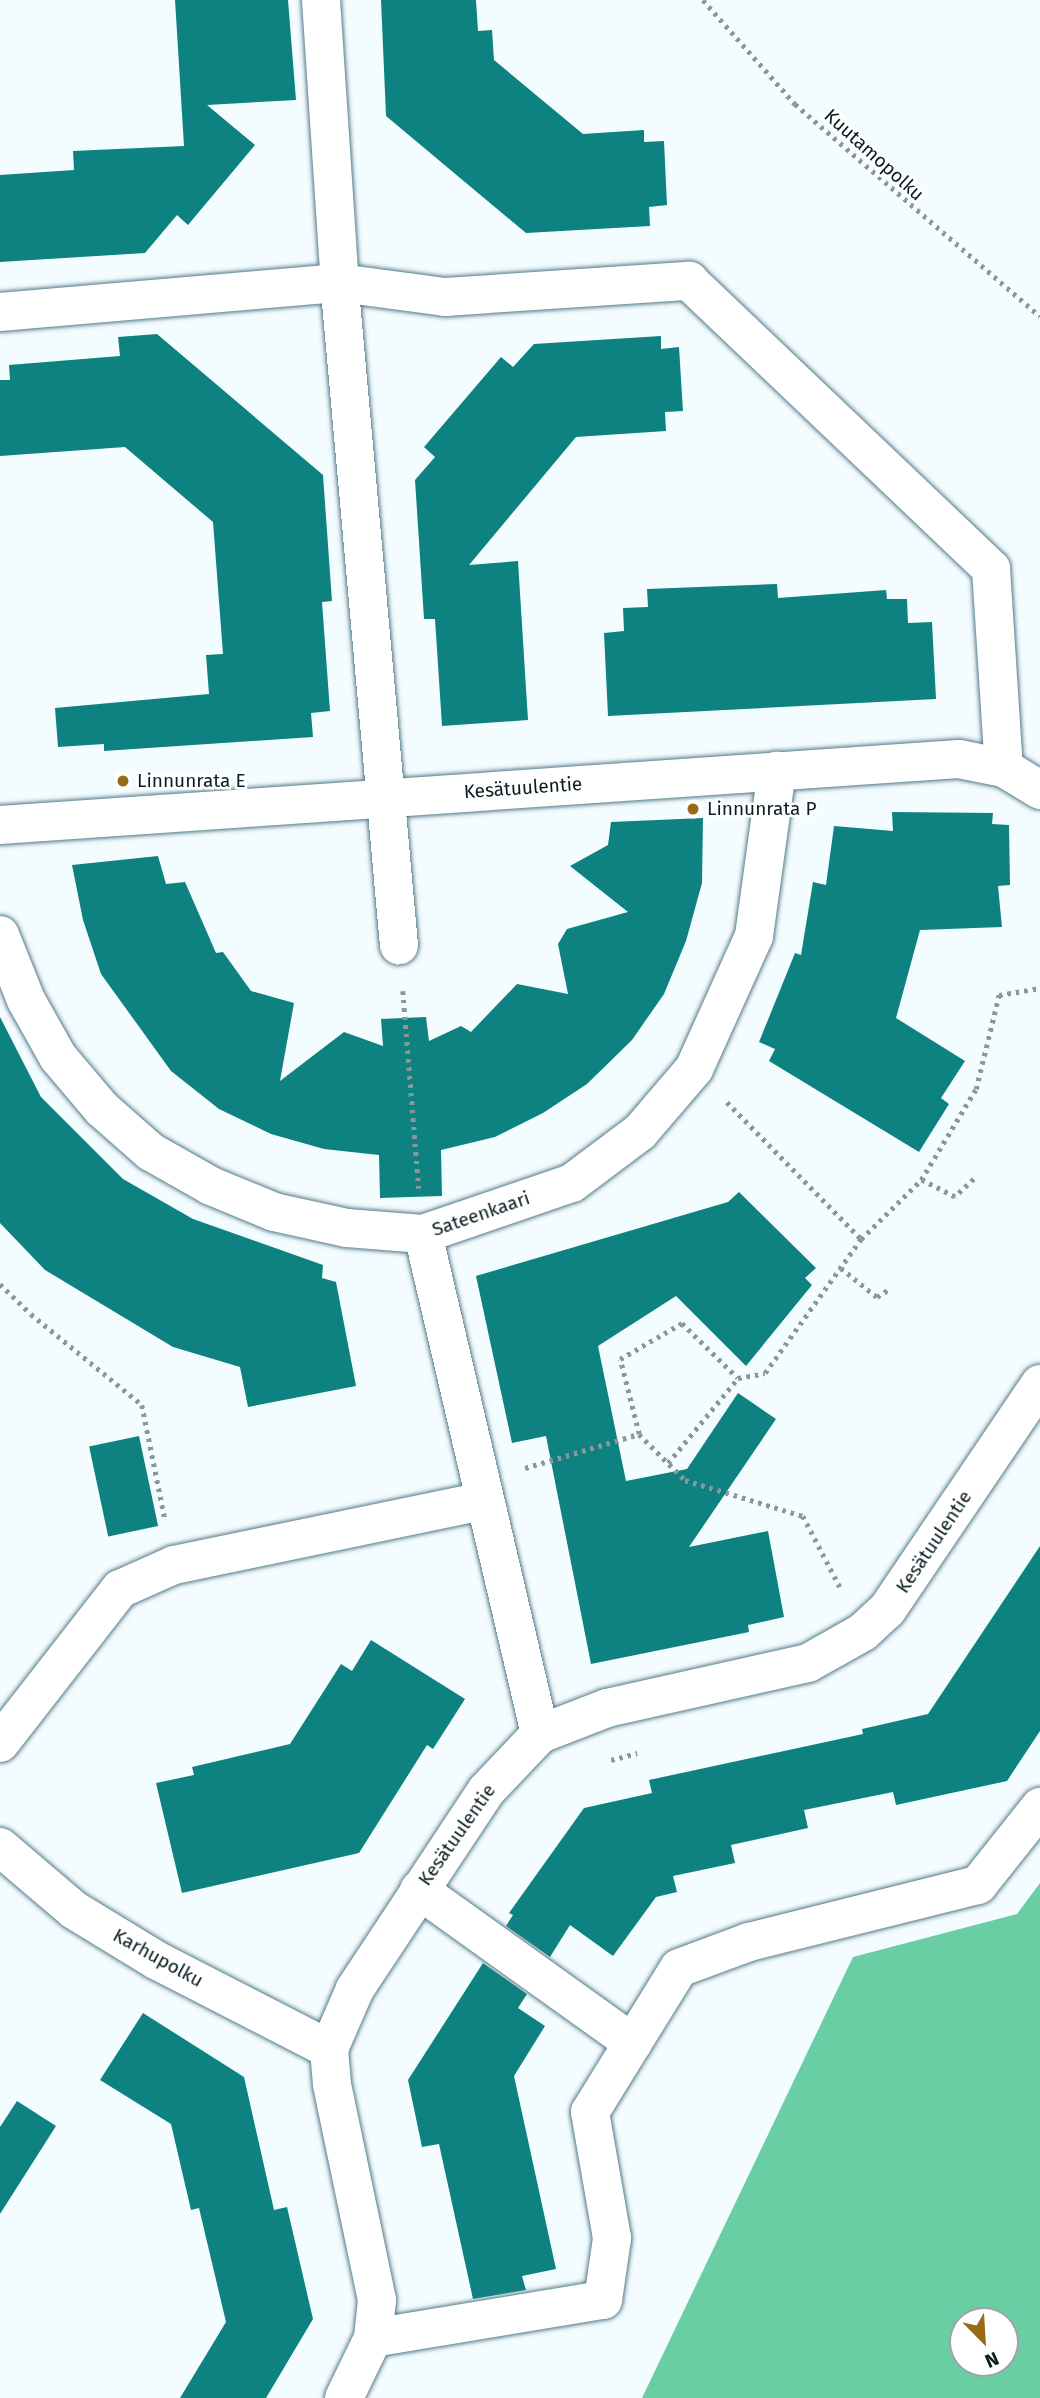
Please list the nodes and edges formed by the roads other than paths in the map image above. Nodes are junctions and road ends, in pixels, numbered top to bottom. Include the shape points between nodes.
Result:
1 (321, 0) edge
2 (340, 283) junction
3 (0, 313) edge
4 (1004, 768) junction
5 (777, 771) junction
6 (1040, 790) edge
7 (386, 797) junction
8 (0, 825) edge
9 (0, 935) edge
10 (399, 945) road end
11 (423, 1234) junction
12 (1040, 1384) edge
13 (480, 1491) junction
14 (540, 1734) junction
15 (0, 1743) edge
16 (1040, 1807) edge
17 (0, 1847) edge
18 (419, 1890) junction
19 (633, 2043) junction
20 (329, 2049) junction
21 (373, 2338) junction
22 (344, 2398) edge

1 - 2 street
2 - 3 street
2 - 4 street via 445,297 689,281 991,569
2 - 7 street
4 - 5 street, Kesätuulentie via 959,759
4 - 6 street, Kesätuulentie
5 - 7 street, Kesätuulentie
5 - 11 street, Sateenkaari via 754,936 694,1069 640,1132 572,1183
7 - 8 street, Kesätuulentie
7 - 10 street
9 - 11 street, Sateenkaari via 26,1000 58,1057 102,1110 151,1152 211,1186 274,1212 347,1228
11 - 13 street
12 - 14 street, Kesätuulentie via 887,1611 863,1632 808,1663 607,1708
13 - 14 street
13 - 15 street via 174,1564 120,1589
14 - 18 street, Kesätuulentie via 486,1791
16 - 19 street via 978,1885 749,1941 679,1968
17 - 20 street, Karhupolku via 74,1910 156,1960
18 - 19 street
18 - 20 street, Kesätuulentie via 355,1989
19 - 21 street via 590,2112 612,2238 603,2300
20 - 21 street, Kesätuulentie via 332,2084 377,2300
21 - 22 street, Kesätuulentie

